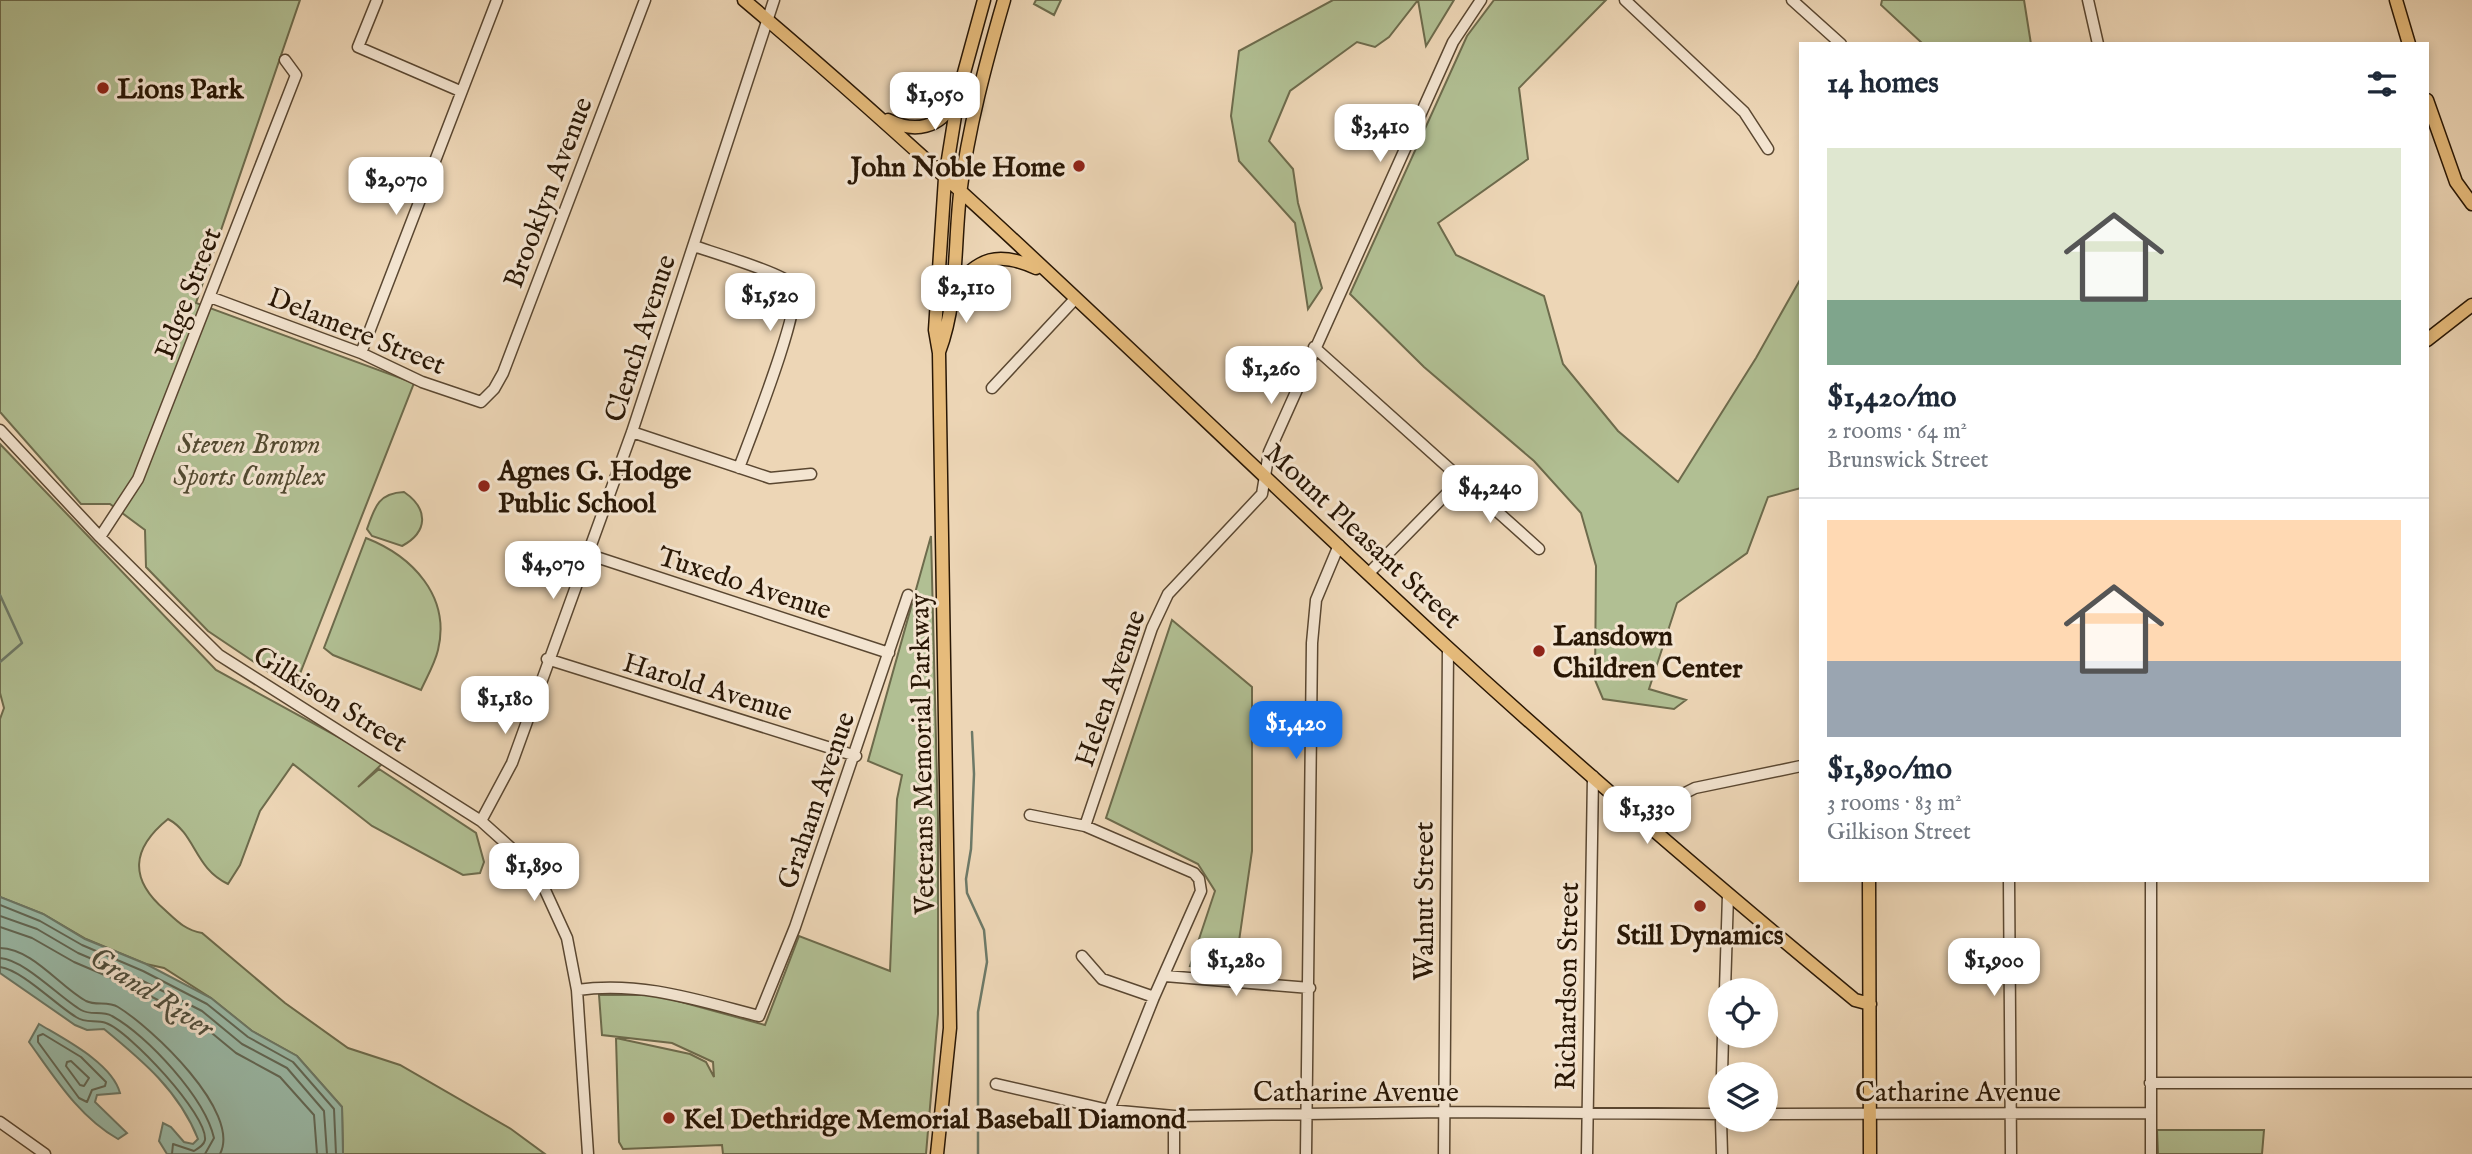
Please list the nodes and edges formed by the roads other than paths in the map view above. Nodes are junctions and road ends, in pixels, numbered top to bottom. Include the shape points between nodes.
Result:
1 (376, 0) edge
2 (497, 0) edge
3 (645, 0) edge
4 (744, 0) edge
5 (774, 0) edge
6 (984, 0) edge
7 (1004, 0) edge
8 (1481, 0) edge
9 (1625, 0) edge
10 (1792, 0) edge
11 (2088, 0) edge
12 (2396, 0) edge
13 (768, 20) junction
14 (1839, 42) edge
15 (2098, 42) edge
16 (2408, 42) edge
17 (285, 60) dead end
18 (460, 91) junction
19 (958, 91) junction
20 (2429, 106) edge
21 (879, 116) junction
22 (1768, 149) dead end
23 (945, 178) junction
24 (960, 191) junction
25 (2472, 204) edge
26 (694, 246) junction
27 (1046, 272) junction
28 (952, 288) junction
29 (210, 297) junction
30 (1075, 299) junction
31 (2472, 304) edge
32 (2429, 338) edge
33 (1314, 347) junction
34 (939, 352) junction
35 (361, 353) junction
36 (992, 388) dead end
37 (487, 398) joint
38 (0, 430) edge
39 (632, 432) junction
40 (739, 468) junction
41 (811, 474) dead end
42 (1266, 475) junction
43 (1462, 478) junction
44 (100, 537) junction
45 (1339, 545) junction
46 (1539, 549) dead end
47 (587, 554) junction
48 (1369, 573) junction
49 (908, 595) dead end
50 (1448, 648) junction
51 (889, 653) junction
52 (547, 659) junction
53 (856, 756) junction
54 (1799, 766) edge
55 (1593, 776) junction
56 (1030, 815) dead end
57 (1639, 816) junction
58 (481, 821) junction
59 (1085, 826) junction
60 (1869, 882) edge
61 (2009, 882) edge
62 (2151, 882) edge
63 (1728, 895) junction
64 (1082, 956) dead end
65 (1165, 976) junction
66 (1725, 978) edge
67 (1310, 988) junction
68 (577, 990) junction
69 (1154, 997) junction
70 (1870, 1004) junction
71 (2150, 1083) junction
72 (2472, 1083) edge
73 (996, 1084) dead end
74 (1110, 1110) junction
75 (1307, 1112) junction
76 (1445, 1112) junction
77 (2151, 1113) junction
78 (1708, 1114) edge
79 (1778, 1114) edge
80 (1870, 1114) junction
81 (1587, 1115) junction
82 (2011, 1115) junction
83 (1174, 1116) junction
84 (0, 1122) edge
85 (1721, 1132) edge
86 (45, 1154) edge
87 (588, 1154) edge
88 (937, 1154) edge
89 (1174, 1154) edge
90 (1306, 1154) edge
91 (1444, 1154) edge
92 (1587, 1154) edge
93 (1722, 1154) edge
94 (1870, 1154) edge
95 (2011, 1154) edge
96 (2151, 1154) edge

1 - 18 street via 358,47
2 - 18 street
3 - 37 street, Brooklyn Avenue via 503,373
4 - 13 main road, Mount Pleasant Street
5 - 13 street, Clench Avenue
6 - 19 main road, Veterans Memorial Parkway
7 - 24 main road, Veterans Memorial Parkway
8 - 33 street, Helen Avenue via 1453,41
9 - 22 street via 1744,111
10 - 14 street
11 - 15 street
12 - 16 main road
13 - 21 main road, Mount Pleasant Street
13 - 26 street, Clench Avenue
17 - 29 street, Edge Street via 296,75
18 - 35 street
19 - 21 main road via 943,118 924,127 899,125
19 - 23 main road, Veterans Memorial Parkway
20 - 25 main road via 2456,182
21 - 23 main road, Mount Pleasant Street
23 - 24 main road, Mount Pleasant Street
23 - 34 main road, Veterans Memorial Parkway via 934,330
24 - 27 main road, Mount Pleasant Street
24 - 28 main road, Veterans Memorial Parkway
26 - 39 street, Clench Avenue
26 - 40 street via 777,275 793,285 796,293 791,322
27 - 28 main road via 1018,260 987,259
27 - 30 main road, Mount Pleasant Street
28 - 34 main road, Veterans Memorial Parkway via 949,324
29 - 35 street, Delamere Street
29 - 44 street, Edge Street via 138,479
30 - 36 street
30 - 42 main road, Mount Pleasant Street
31 - 32 main road
33 - 42 street, Helen Avenue via 1269,452
33 - 43 street
34 - 88 main road, Veterans Memorial Parkway via 950,1028
35 - 37 street, Delamere Street via 460,396
38 - 44 street, Gilkison Street
39 - 40 street
39 - 47 street, Clench Avenue
40 - 41 street via 780,479
42 - 45 main road, Mount Pleasant Street
42 - 59 street, Helen Avenue via 1262,494 1168,594 1152,628
43 - 46 street
43 - 48 street
44 - 58 street, Gilkison Street via 219,655
45 - 48 main road, Mount Pleasant Street
45 - 67 street via 1316,600 1312,643
47 - 51 street, Tuxedo Avenue
47 - 52 street, Clench Avenue
48 - 50 main road, Mount Pleasant Street
49 - 51 street, Graham Avenue
50 - 55 main road, Mount Pleasant Street
50 - 76 street, Walnut Street
51 - 53 street, Graham Avenue
52 - 53 street, Harold Avenue
52 - 58 street, Clench Avenue via 512,763
53 - 68 street, Graham Avenue via 759,1016 645,988
54 - 57 street via 1695,788
55 - 57 main road, Mount Pleasant Street
55 - 81 street, Richardson Street
56 - 59 street
57 - 63 main road, Mount Pleasant Street
58 - 68 street, Gilkison Street via 520,856 549,898 567,938
59 - 65 street via 1199,879 1201,891
60 - 70 main road
61 - 82 street
62 - 71 street
63 - 66 street
63 - 70 main road, Mount Pleasant Street via 1855,1000
64 - 69 street via 1102,979
65 - 67 street
65 - 69 street
67 - 75 street
68 - 87 street, Gilkison Street
69 - 74 street
70 - 80 main road
71 - 72 street
71 - 77 street
73 - 74 street, Catharine Avenue
74 - 83 street, Catharine Avenue
75 - 76 street, Catharine Avenue
75 - 83 street, Catharine Avenue
75 - 90 street
76 - 81 street, Catharine Avenue
76 - 91 street, Walnut Street
77 - 82 street, Catharine Avenue
77 - 96 street
78 - 81 street, Catharine Avenue
79 - 80 street, Catharine Avenue
80 - 82 street, Catharine Avenue
80 - 94 main road
81 - 92 street, Richardson Street
82 - 95 street
83 - 89 street
84 - 86 street
85 - 93 street

